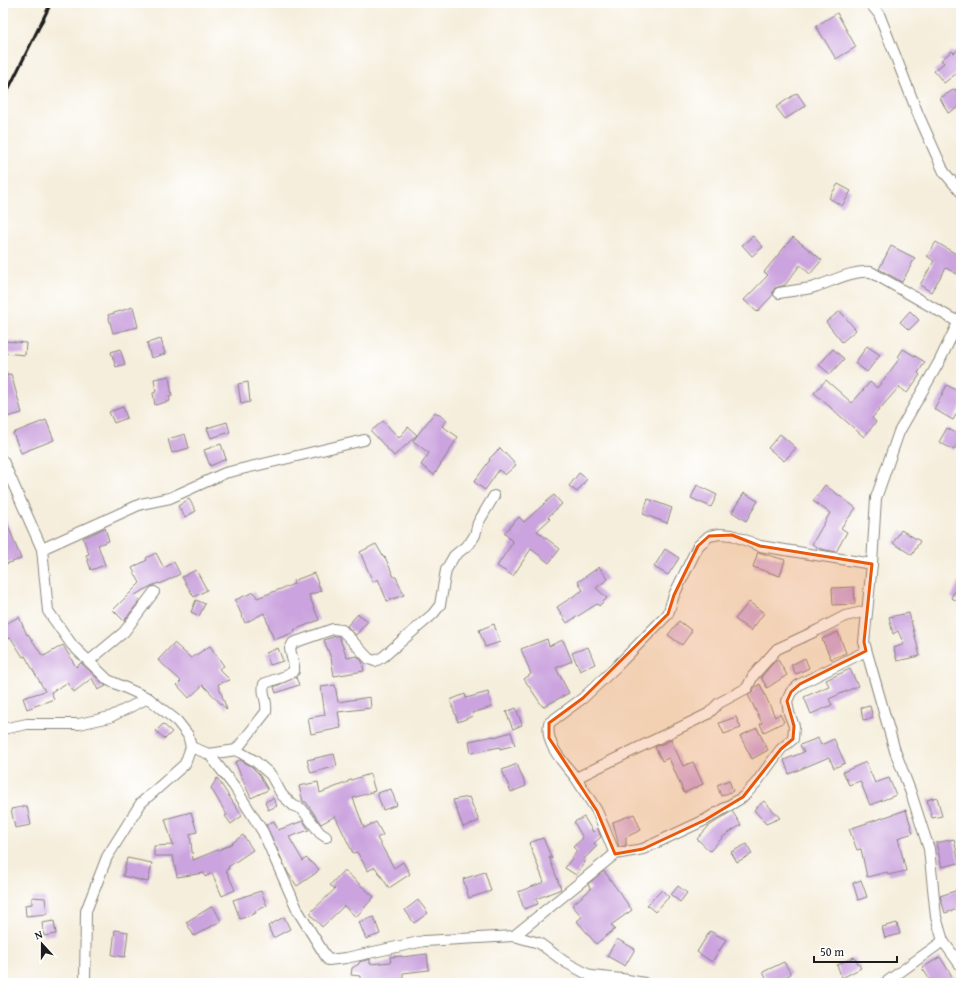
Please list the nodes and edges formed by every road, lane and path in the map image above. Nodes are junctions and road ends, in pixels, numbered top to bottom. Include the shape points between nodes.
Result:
1 (870, 3) edge
2 (961, 192) edge
3 (779, 293) dead end
4 (960, 320) edge
5 (364, 440) dead end
6 (3, 461) edge
7 (494, 496) dead end
8 (42, 549) junction
9 (872, 564) junction
10 (154, 592) dead end
11 (867, 611) junction
12 (866, 651) junction
13 (89, 661) junction
14 (148, 698) junction
15 (3, 729) edge
16 (191, 747) junction
17 (236, 750) junction
18 (209, 754) junction
19 (576, 778) junction
20 (326, 837) dead end
21 (615, 854) junction
22 (514, 936) junction
23 (943, 942) junction
24 (961, 966) edge
25 (85, 983) edge
26 (644, 983) edge
27 (885, 983) edge

1 - 2 street via 879,14 944,172
3 - 4 street via 811,288 864,271 871,272
4 - 9 street via 899,432 876,498
5 - 8 street via 225,473 170,498 141,504
6 - 8 street
7 - 17 street via 470,543 454,556 446,570 440,605 433,614 375,661 369,659 342,630 333,629 293,643 290,649 294,671 288,676 264,684 262,690 267,704 266,712
8 - 13 street via 48,611 72,645
9 - 11 street
9 - 19 street via 760,546 732,535 709,536 698,546 674,595 668,614 583,698 549,723 547,731 557,755
10 - 13 street via 124,632
11 - 12 street via 864,642
11 - 19 street via 845,616 777,649 753,676 747,688 719,703 708,714
12 - 21 street via 800,684 791,692 787,701 794,726 793,739 781,749 743,797 705,820 643,849
12 - 23 street via 895,751 928,849 936,917
13 - 14 street via 108,680
14 - 15 street via 110,717 79,724 27,724
14 - 16 street via 177,721 188,735
16 - 18 street
16 - 25 street via 186,764 141,803 106,857 86,911
17 - 18 street
17 - 20 street via 255,761 271,775 282,795 294,806 302,809
18 - 22 street via 234,786 263,832 298,911 328,960 424,941
19 - 21 street via 597,811
21 - 22 street
22 - 26 street via 539,943 565,962 591,976
23 - 24 street
23 - 27 street

